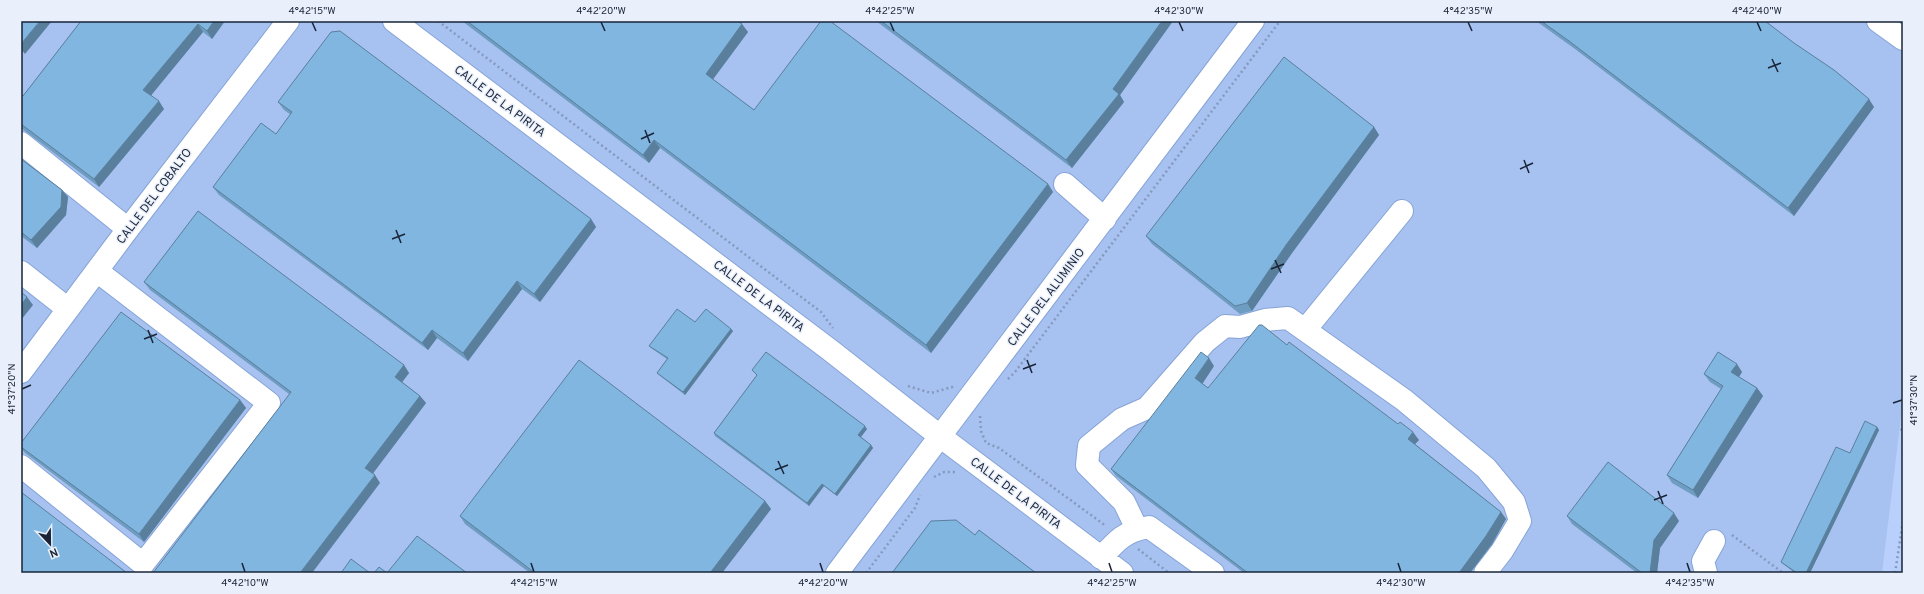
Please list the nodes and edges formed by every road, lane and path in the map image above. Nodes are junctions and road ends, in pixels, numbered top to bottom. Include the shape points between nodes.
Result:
1 (288, 21) edge
2 (394, 21) edge
3 (438, 21) edge
4 (1253, 21) edge
5 (1280, 21) edge
6 (1878, 21) edge
7 (1903, 39) edge
8 (21, 142) edge
9 (1065, 184) dead end
10 (1402, 211) dead end
11 (1105, 218) junction
12 (128, 229) junction
13 (97, 271) junction
14 (21, 272) edge
15 (68, 309) junction
16 (1305, 330) junction
17 (835, 331) dead end
18 (21, 372) edge
19 (903, 382) dead end
20 (1004, 382) dead end
21 (952, 387) dead end
22 (981, 414) dead end
23 (1903, 424) edge
24 (1903, 434) edge
25 (941, 437) junction
26 (21, 466) edge
27 (960, 474) dead end
28 (930, 481) dead end
29 (923, 489) dead end
30 (1903, 521) edge
31 (1129, 533) junction
32 (1714, 541) joint
33 (1101, 558) junction
34 (837, 573) edge
35 (866, 573) edge
36 (1122, 573) edge
37 (1169, 573) edge
38 (1213, 573) edge
39 (1486, 573) edge
40 (1706, 573) edge
41 (1782, 573) edge
42 (1895, 573) edge

1 - 12 street, CALLE DEL COBALTO
2 - 25 street, CALLE DE LA PIRITA via 824,345
3 - 17 path via 821,312
4 - 11 street, CALLE DEL ALUMINIO
5 - 20 path via 1015,372
6 - 7 street
8 - 12 street
9 - 11 street
10 - 16 street
11 - 25 street, CALLE DEL ALUMINIO
12 - 13 street, CALLE DEL COBALTO
13 - 15 street, CALLE DEL COBALTO
13 - 26 street via 269,403 143,564
14 - 15 street
15 - 18 street, CALLE DEL COBALTO
16 - 31 street via 1288,318 1264,320 1240,327 1226,326 1205,342 1147,408 1122,419 1089,446 1087,465 1124,502
16 - 39 street via 1404,400 1486,468 1514,502 1520,521
19 - 21 path via 918,391 930,394
22 - 31 path via 981,431 986,443 1000,448
23 - 24 path
25 - 33 street, CALLE DE LA PIRITA
25 - 34 street, CALLE DEL ALUMINIO
27 - 28 path via 944,472 934,476
29 - 35 path via 915,508
30 - 42 path
31 - 33 street
31 - 37 path
31 - 38 street via 1149,527
32 - 40 street via 1703,561
32 - 41 path via 1723,529
33 - 36 street, CALLE DE LA PIRITA

